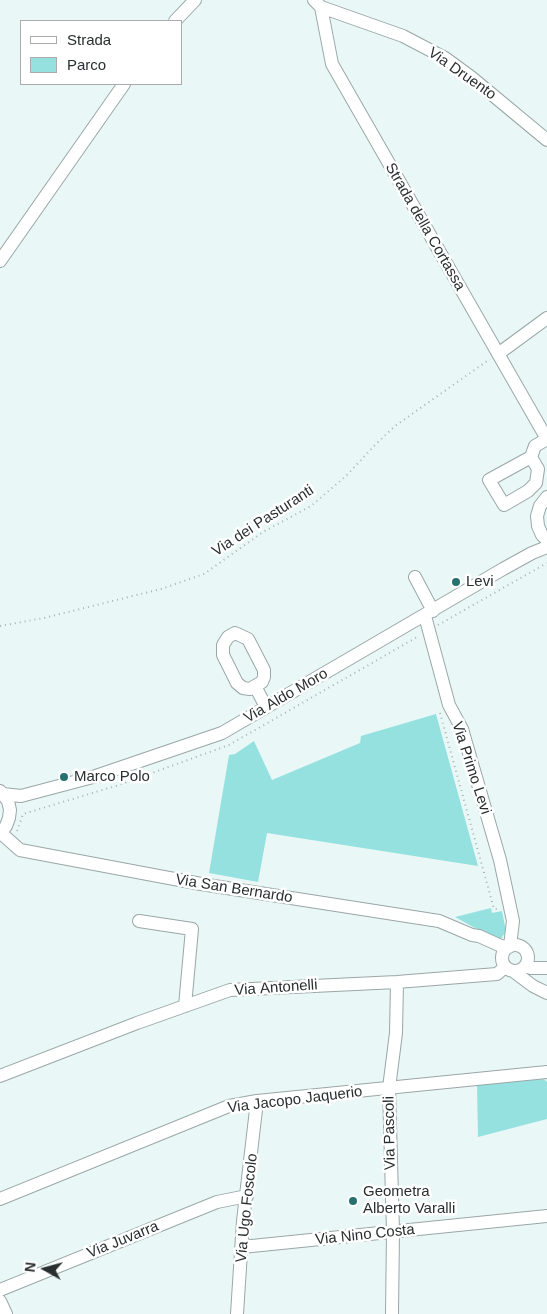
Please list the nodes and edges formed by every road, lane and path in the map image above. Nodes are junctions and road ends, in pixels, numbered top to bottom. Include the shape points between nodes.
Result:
1 (195, 0) edge
2 (318, 4) edge
3 (176, 20) edge
4 (123, 85) edge
5 (547, 140) edge
6 (0, 261) edge
7 (547, 318) edge
8 (498, 354) junction
9 (547, 439) edge
10 (531, 457) dead end
11 (546, 496) edge
12 (544, 538) edge
13 (547, 547) edge
14 (532, 553) junction
15 (415, 577) dead end
16 (429, 614) junction
17 (0, 626) edge
18 (418, 636) dead end
19 (420, 643) dead end
20 (255, 686) dead end
21 (266, 707) junction
22 (439, 710) dead end
23 (2, 792) edge
24 (21, 796) junction
25 (10, 810) junction
26 (0, 833) edge
27 (510, 906) junction
28 (139, 921) dead end
29 (513, 921) junction
30 (472, 935) junction
31 (510, 947) junction
32 (547, 962) edge
33 (517, 963) junction
34 (547, 968) edge
35 (397, 982) junction
36 (547, 993) edge
37 (186, 1006) junction
38 (547, 1072) edge
39 (0, 1076) edge
40 (389, 1088) junction
41 (257, 1101) junction
42 (247, 1196) junction
43 (0, 1200) edge
44 (547, 1216) edge
45 (393, 1232) junction
46 (242, 1247) junction
47 (0, 1290) edge
48 (0, 1301) edge
49 (6, 1314) edge
50 (237, 1314) edge
51 (392, 1314) edge

1 - 3 street
2 - 5 street, Via Druento via 403,36 445,58
2 - 8 street, Strada della Cortassa via 332,64
4 - 6 street
7 - 8 street
8 - 9 street, Strada della Cortassa
8 - 17 path, Via dei Pasturanti via 395,426 311,506 263,532 204,574 161,589
9 - 10 street via 535,446
11 - 12 street via 537,516
12 - 14 street
13 - 14 street, Via Aldo Moro
14 - 16 street, Via Aldo Moro
15 - 16 street, Via Primo Levi
16 - 21 street, Via Aldo Moro
16 - 27 street, Via Primo Levi via 449,705 462,729
18 - 19 path
20 - 21 street
21 - 24 street, Via Aldo Moro via 205,739 92,778
22 - 27 path via 494,909
23 - 24 street, Via Aldo Moro
23 - 25 street
24 - 25 street
25 - 26 street
26 - 30 street, Via San Bernardo via 20,850 201,884 439,921
27 - 29 street, Via Primo Levi
28 - 37 street via 192,929
29 - 31 street, Via Primo Levi
29 - 33 street, Via Primo Levi via 517,927
30 - 31 street, Via San Bernardo
30 - 33 street, Via San Bernardo via 496,954
31 - 33 street, Via San Bernardo via 519,946
32 - 33 street
33 - 34 street via 531,968
33 - 35 street, Via Antonelli via 497,974
33 - 36 street, Via San Bernardo via 533,986
35 - 37 street, Via Antonelli via 230,990
35 - 40 street, Via Pascoli via 396,1033
37 - 39 street, Via Antonelli
38 - 40 street, Via Jacopo Jaquerio
40 - 41 street, Via Jacopo Jaquerio
40 - 45 street, Via Pascoli
41 - 42 street, Via Ugo Foscolo
41 - 43 street, Via Jacopo Jaquerio via 229,1106
42 - 46 street, Via Ugo Foscolo
42 - 47 street, Via Juvarra via 217,1202
44 - 45 street, Via Nino Costa
45 - 46 street, Via Nino Costa
45 - 51 street, Via Pascoli
46 - 50 street, Via Ugo Foscolo
48 - 49 street

